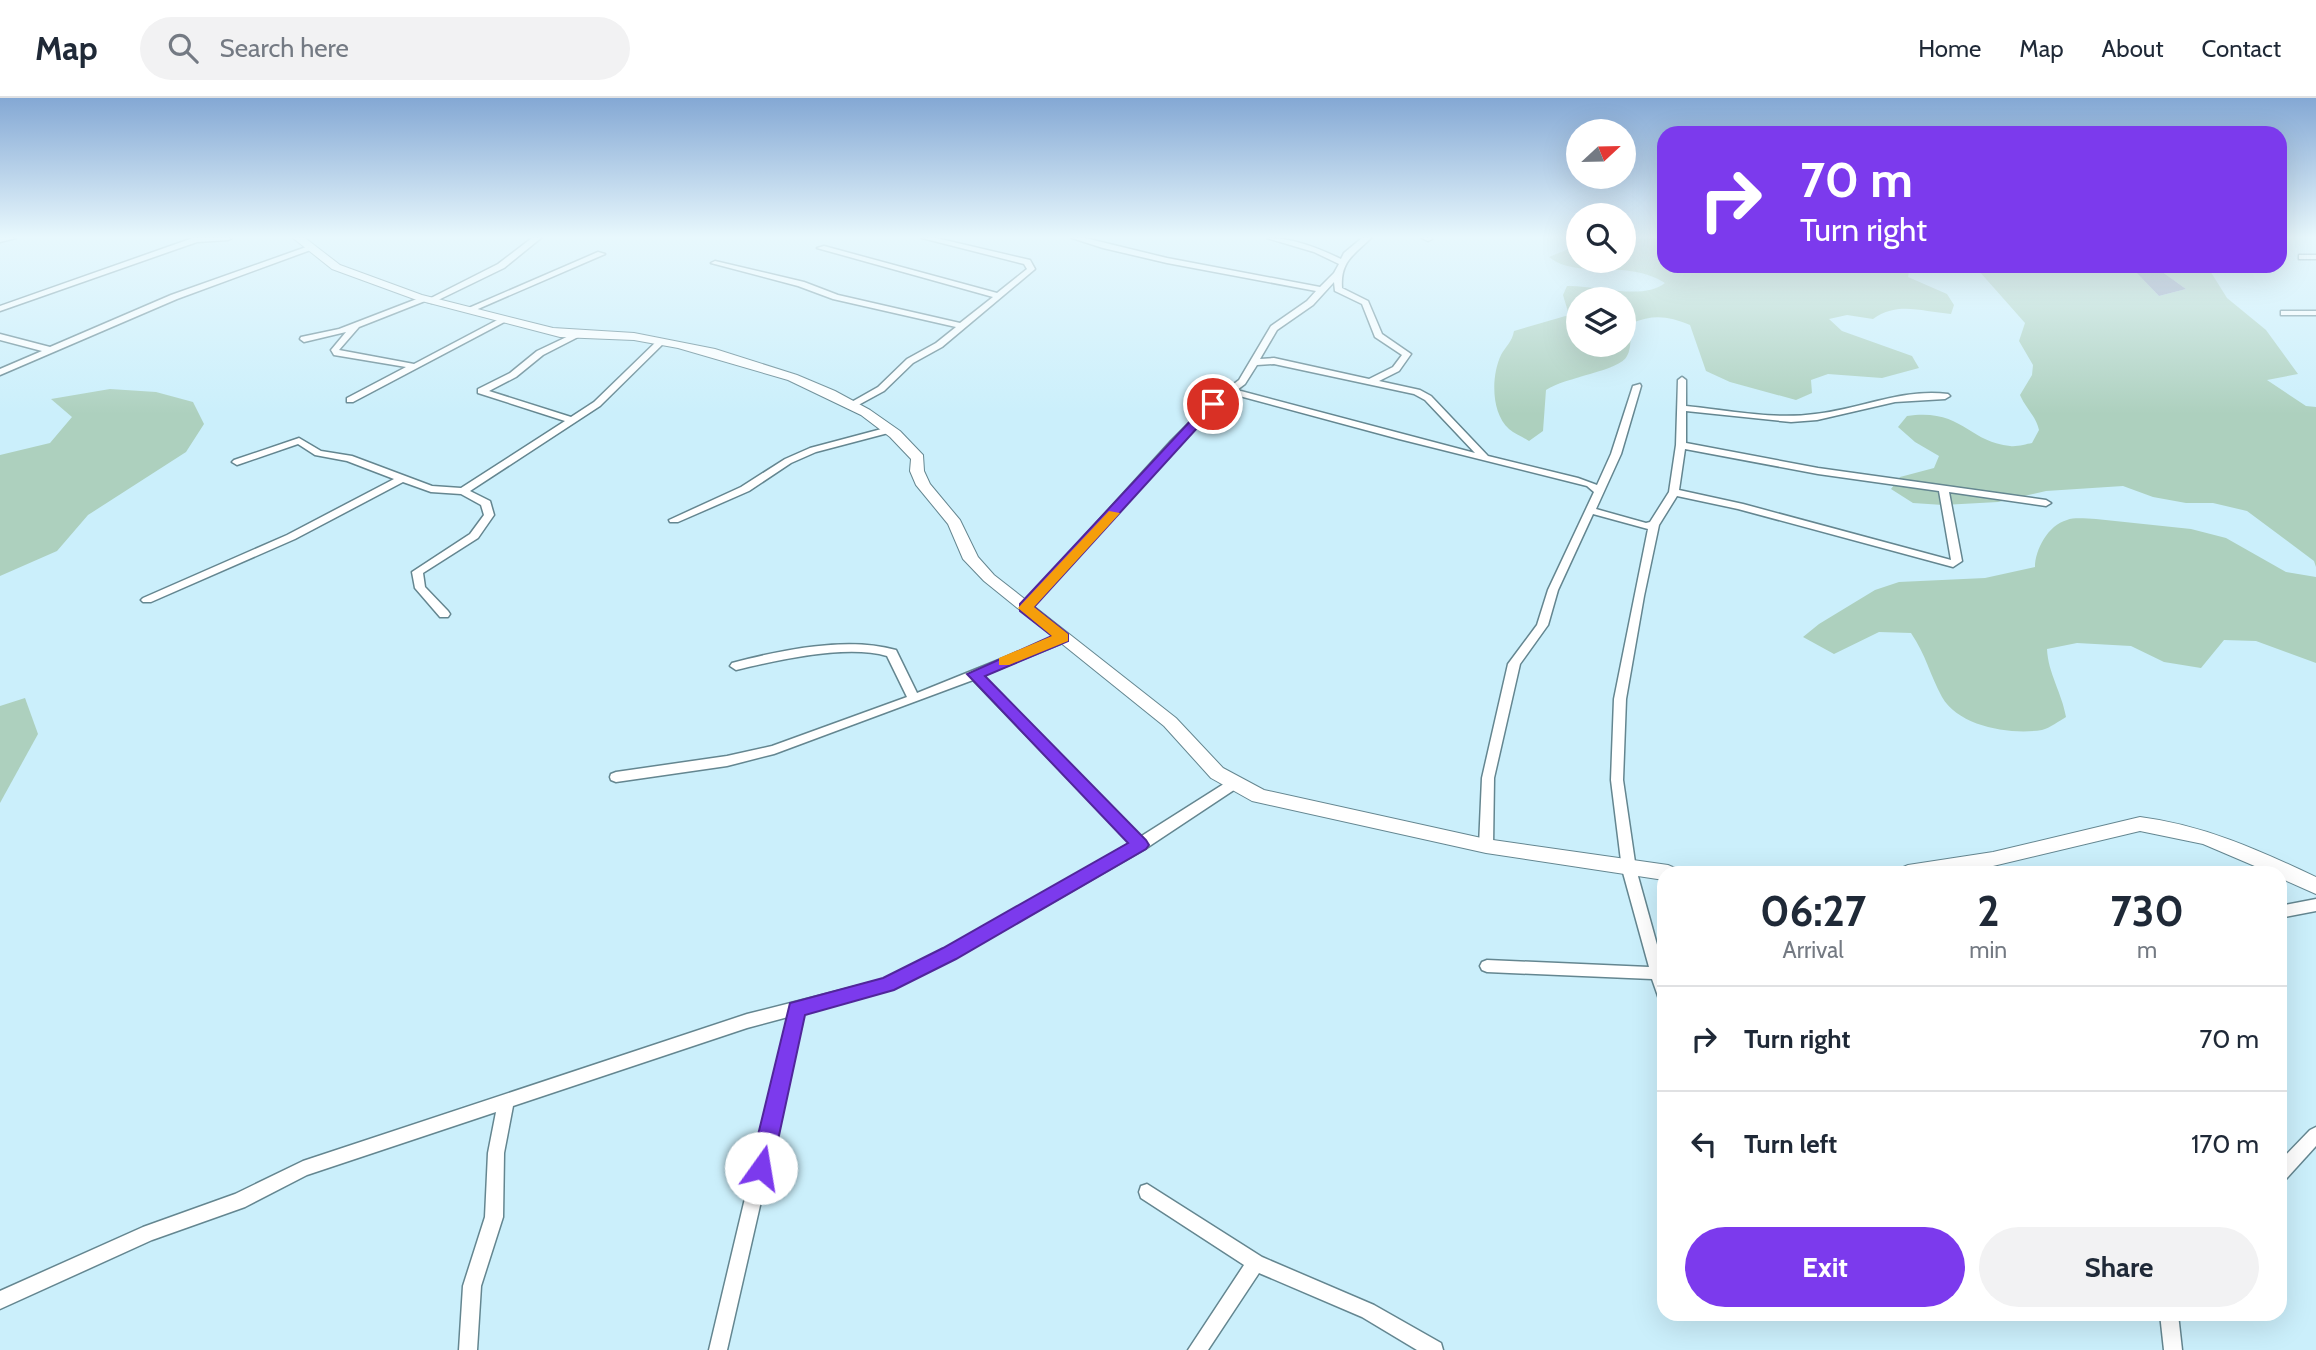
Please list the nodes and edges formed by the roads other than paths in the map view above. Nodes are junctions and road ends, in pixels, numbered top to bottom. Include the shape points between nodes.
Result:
1 (36, 296) edge
2 (176, 296) edge
3 (415, 296) edge
4 (435, 296) edge
5 (500, 296) edge
6 (838, 296) edge
7 (999, 296) edge
8 (1316, 296) edge
9 (1353, 296) edge
10 (425, 300) junction
11 (0, 309) edge
12 (468, 310) junction
13 (2284, 313) dead end
14 (2316, 313) edge
15 (506, 319) junction
16 (357, 324) junction
17 (962, 326) junction
18 (578, 335) junction
19 (3, 339) edge
20 (304, 339) dead end
21 (662, 341) junction
22 (50, 350) junction
23 (1255, 362) junction
24 (413, 366) junction
25 (0, 372) edge
26 (1682, 380) dead end
27 (1372, 381) junction
28 (1637, 386) dead end
29 (1231, 391) junction
30 (1945, 396) dead end
31 (350, 400) dead end
32 (851, 406) junction
33 (1681, 408) junction
34 (573, 420) junction
35 (889, 430) junction
36 (1681, 445) junction
37 (1485, 458) junction
38 (236, 462) dead end
39 (403, 478) junction
40 (1943, 488) junction
41 (463, 491) junction
42 (1600, 492) junction
43 (1674, 492) junction
44 (2046, 503) dead end
45 (1592, 511) junction
46 (674, 520) dead end
47 (1654, 525) junction
48 (147, 600) dead end
49 (1025, 608) junction
50 (444, 614) dead end
51 (1063, 638) junction
52 (736, 666) dead end
53 (974, 674) junction
54 (914, 698) junction
55 (616, 777) dead end
56 (1235, 783) junction
57 (1140, 845) junction
58 (1486, 846) junction
59 (1959, 866) edge
60 (2269, 866) edge
61 (1629, 869) junction
62 (1657, 872) edge
63 (2287, 874) edge
64 (2316, 886) edge
65 (2316, 905) edge
66 (2287, 911) edge
67 (1487, 966) dead end
68 (1657, 973) joint
69 (797, 1009) junction
70 (506, 1102) junction
71 (2316, 1135) edge
72 (2287, 1166) edge
73 (1147, 1192) dead end
74 (1256, 1263) junction
75 (0, 1300) edge
76 (2170, 1321) edge
77 (468, 1350) edge
78 (718, 1350) edge
79 (1197, 1350) edge
80 (1434, 1350) edge
81 (2173, 1350) edge

1 - 11 street
2 - 22 street
3 - 10 main road
4 - 10 street
5 - 12 street
6 - 17 street
7 - 17 street
8 - 23 street via 1274,328
9 - 27 street via 1365,303 1378,335 1407,354 1395,369
10 - 12 main road
10 - 16 street
12 - 15 main road
13 - 14 street
15 - 18 main road
15 - 24 street
16 - 20 street
16 - 24 street via 337,352
17 - 32 street via 910,361 881,389
18 - 21 main road
18 - 34 street via 481,391
19 - 22 street
21 - 32 main road via 768,368
21 - 34 street via 605,398
22 - 25 street
23 - 27 street via 1274,360
23 - 29 street
24 - 31 street
26 - 33 street
27 - 37 street via 1422,394
28 - 42 street
29 - 37 street
29 - 49 street via 1174,443
30 - 33 street via 1895,399 1791,419
32 - 35 main road
33 - 36 street
34 - 41 street
35 - 46 street via 813,450 745,489
35 - 49 main road via 918,458 917,475 955,523 971,559
36 - 40 street
36 - 43 street
37 - 42 street via 1590,484
38 - 39 street via 299,441 318,453 349,458
39 - 41 street via 431,489
39 - 48 street via 291,537
40 - 43 street via 1957,561 1953,564
40 - 44 street
41 - 50 street via 486,503 489,515 484,525 416,576 420,589
42 - 45 street
43 - 47 street
45 - 47 street
45 - 58 street via 1553,590 1542,625 1514,664 1488,778
47 - 61 street via 1620,699 1617,780
49 - 51 main road
51 - 53 street
51 - 56 main road via 1170,722 1206,763
52 - 54 street via 780,656 875,647 892,653
53 - 54 street
53 - 57 street
54 - 55 street via 750,757
56 - 57 street
56 - 58 main road via 1293,806
57 - 69 street via 888,985
58 - 61 main road
59 - 60 main road via 2140,824 2196,835
61 - 62 main road
61 - 68 street
63 - 64 main road
65 - 66 street
67 - 68 street
69 - 70 street via 747,1021
69 - 78 street
70 - 75 street via 303,1169 239,1201 149,1233
70 - 77 street via 496,1153 494,1217 472,1286
71 - 72 street
73 - 74 street
74 - 79 street
74 - 80 street via 1368,1311
76 - 81 street

